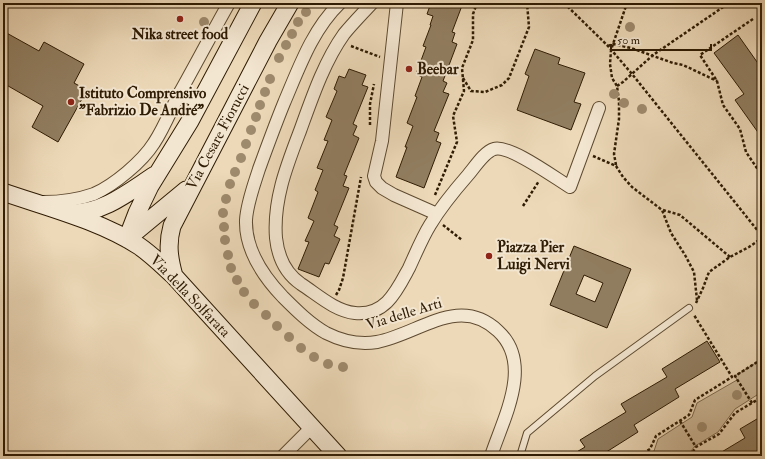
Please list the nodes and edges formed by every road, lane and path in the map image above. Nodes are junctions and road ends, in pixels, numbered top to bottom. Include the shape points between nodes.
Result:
1 (230, 3) edge
2 (253, 3) edge
3 (290, 3) edge
4 (340, 3) edge
5 (372, 3) edge
6 (397, 3) edge
7 (477, 3) edge
8 (527, 3) edge
9 (564, 3) edge
10 (627, 3) edge
11 (729, 3) edge
12 (753, 19) dead end
13 (340, 41) junction
14 (613, 44) junction
15 (608, 46) junction
16 (611, 50) junction
17 (380, 55) dead end
18 (653, 55) junction
19 (632, 74) junction
20 (462, 77) junction
21 (375, 81) dead end
22 (717, 81) junction
23 (616, 86) junction
24 (179, 94) junction
25 (200, 102) junction
26 (599, 108) dead end
27 (370, 128) dead end
28 (583, 151) junction
29 (616, 166) junction
30 (159, 172) junction
31 (545, 172) junction
32 (362, 175) dead end
33 (762, 177) edge
34 (193, 185) junction
35 (3, 192) edge
36 (33, 202) junction
37 (523, 206) dead end
38 (662, 210) junction
39 (68, 214) junction
40 (433, 214) junction
41 (762, 237) edge
42 (127, 239) junction
43 (462, 240) dead end
44 (730, 256) junction
45 (174, 276) junction
46 (697, 300) junction
47 (330, 303) junction
48 (689, 308) junction
49 (762, 359) edge
50 (734, 377) junction
51 (762, 394) edge
52 (752, 403) junction
53 (680, 421) junction
54 (312, 427) junction
55 (696, 447) junction
56 (283, 456) edge
57 (338, 456) edge
58 (491, 456) edge
59 (520, 456) edge
60 (639, 456) edge
61 (690, 456) edge

1 - 24 street
2 - 25 street
3 - 34 street, Via Cesare Fiorucci
4 - 58 street, Via delle Arti via 319,29 305,54 270,136 247,211 251,249 270,282 288,302 320,329 342,340 376,342 436,320 459,315 476,317 497,330 506,339 512,351 515,378
5 - 13 street
6 - 40 street via 382,141 374,176 382,188
7 - 20 path via 473,14 473,40 462,68
8 - 20 path via 529,27 508,78 502,85 485,92 471,91
9 - 15 path
10 - 14 path
11 - 18 path
12 - 22 path via 700,55
13 - 17 path via 380,58
13 - 47 street via 323,72 286,167 278,196 276,235 278,254 290,274
14 - 15 path
14 - 16 path
14 - 18 path
15 - 16 path
16 - 19 path
16 - 23 path via 610,64
18 - 19 path
18 - 22 path via 683,65
19 - 23 path
19 - 41 path
20 - 40 path via 464,91 453,116 457,142
21 - 27 path via 370,104
22 - 33 path via 723,105 740,129 746,152
23 - 29 path via 620,102 614,154
24 - 25 street
24 - 36 street via 151,147 136,165 123,175 101,190 85,196 56,202
25 - 30 street
26 - 28 street
28 - 29 path
28 - 31 street via 570,187
29 - 38 path via 632,187
30 - 39 street via 101,208
30 - 42 street via 142,200
31 - 37 path
31 - 40 street via 506,149 493,149
32 - 47 path via 343,278
34 - 42 street
34 - 45 street, Via Cesare Fiorucci via 179,210 170,235 168,254
35 - 36 street, Via della Solfarata
36 - 39 street, Via della Solfarata
38 - 44 path via 680,215
38 - 46 path via 671,233 694,272
39 - 42 street, Via della Solfarata
40 - 43 path
40 - 47 street via 398,289 386,304 374,311 357,313 348,312
41 - 44 path
42 - 45 street, Via della Solfarata
44 - 46 path via 709,272
45 - 54 street, Via della Solfarata
46 - 48 path
48 - 50 path
48 - 59 lane via 595,376 527,433
49 - 50 path
50 - 52 path
50 - 53 path via 695,400 689,414
51 - 52 path
52 - 55 path via 735,413 719,434
53 - 55 path
53 - 60 path via 656,436 650,449
54 - 56 street
54 - 57 street, Via della Solfarata
55 - 61 path

